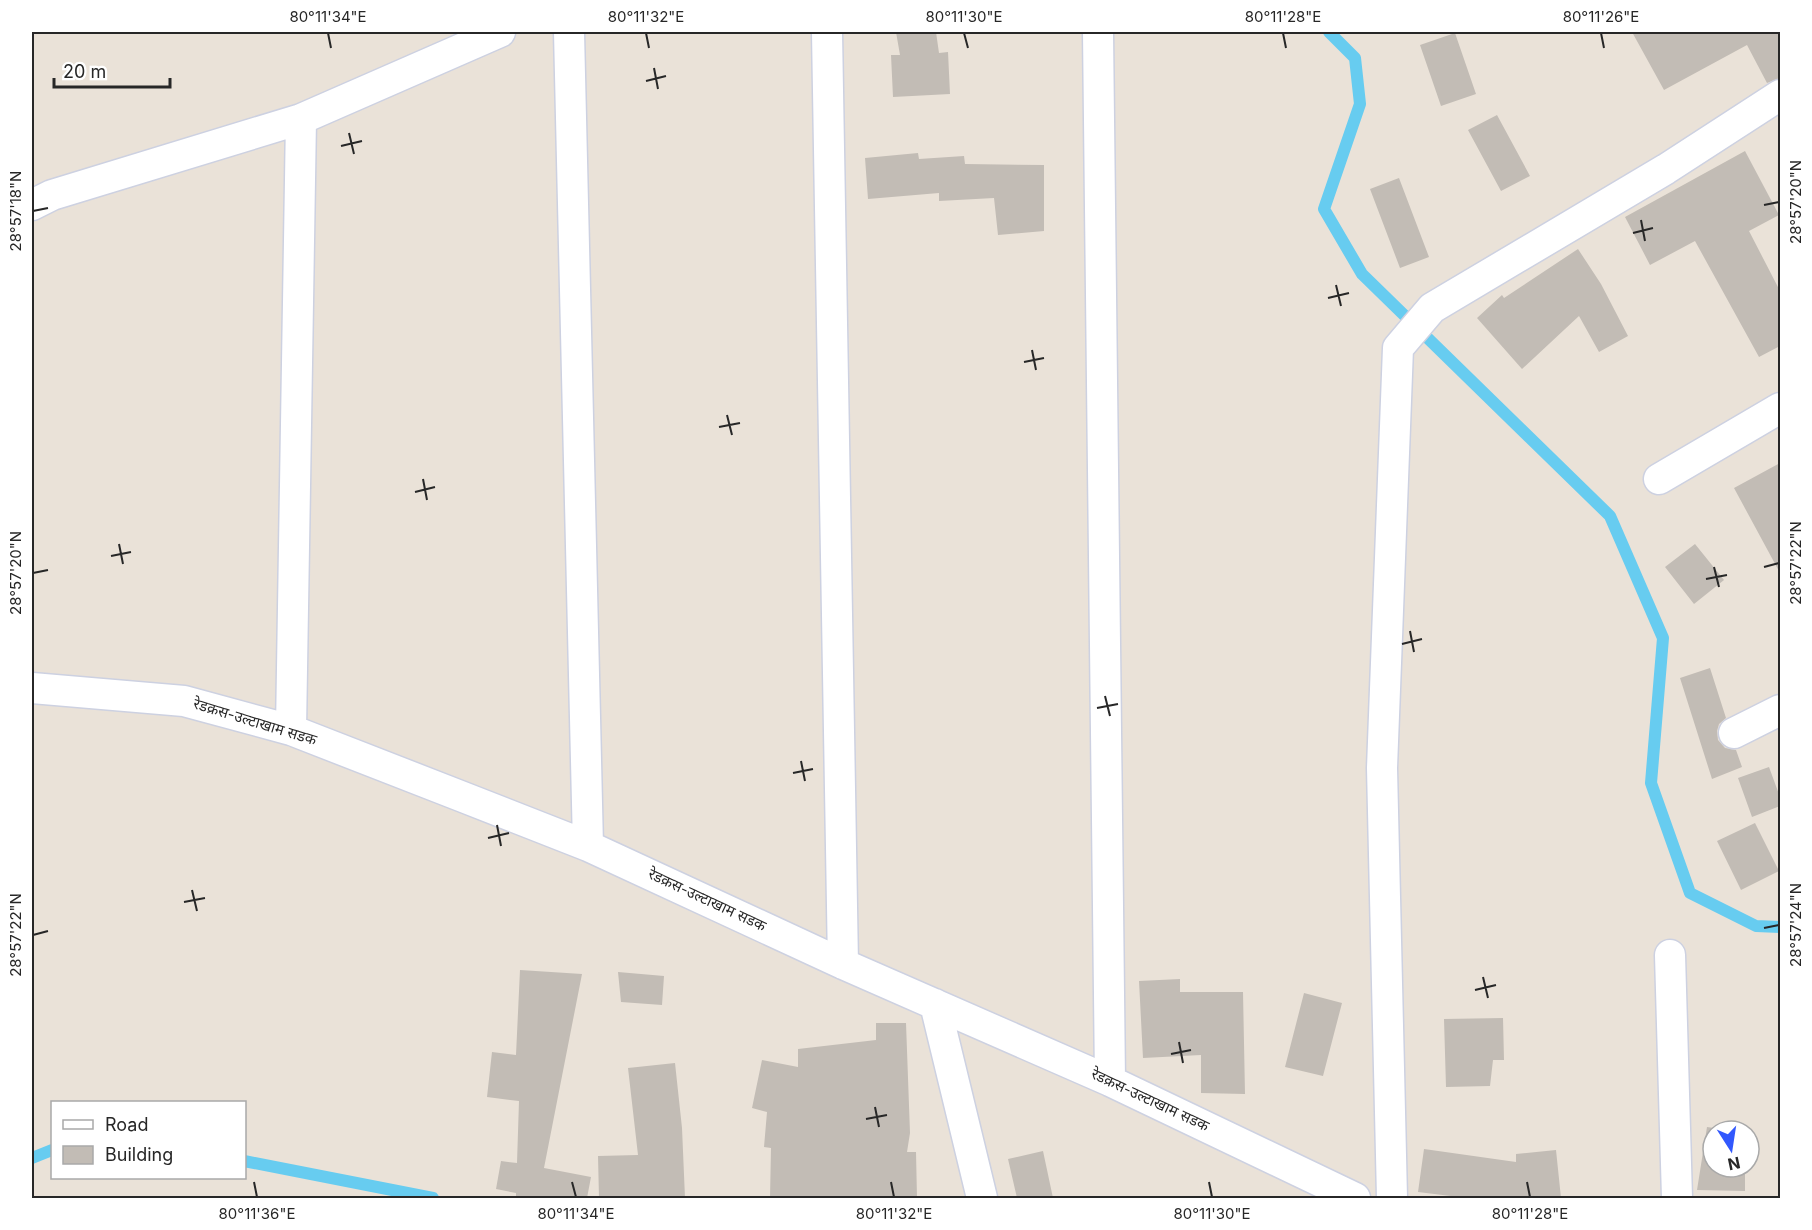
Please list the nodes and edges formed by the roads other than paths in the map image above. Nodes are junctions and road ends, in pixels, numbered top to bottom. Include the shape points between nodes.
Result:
1 (500, 32) edge
2 (569, 32) edge
3 (827, 32) edge
4 (1098, 32) edge
5 (1780, 95) edge
6 (301, 119) junction
7 (32, 206) edge
8 (1780, 408) edge
9 (1659, 479) dead end
10 (32, 688) edge
11 (1780, 710) edge
12 (291, 730) junction
13 (1734, 733) dead end
14 (588, 846) junction
15 (1670, 955) dead end
16 (843, 963) junction
17 (935, 1004) junction
18 (1110, 1081) junction
19 (982, 1198) edge
20 (1355, 1198) edge
21 (1392, 1198) edge
22 (1677, 1198) edge

1 - 6 street
2 - 14 street
3 - 16 street
4 - 18 street
5 - 21 street via 1666,170 1432,308 1398,348 1382,768
6 - 7 street via 52,195
6 - 12 street
8 - 9 street
10 - 12 street, रेडक्रस-उल्टाखाम सडक via 184,700
11 - 13 street
12 - 14 street, रेडक्रस-उल्टाखाम सडक
14 - 16 street, रेडक्रस-उल्टाखाम सडक
15 - 22 street
16 - 17 street, रेडक्रस-उल्टाखाम सडक
17 - 18 street, रेडक्रस-उल्टाखाम सडक
17 - 19 street
18 - 20 street, रेडक्रस-उल्टाखाम सडक

